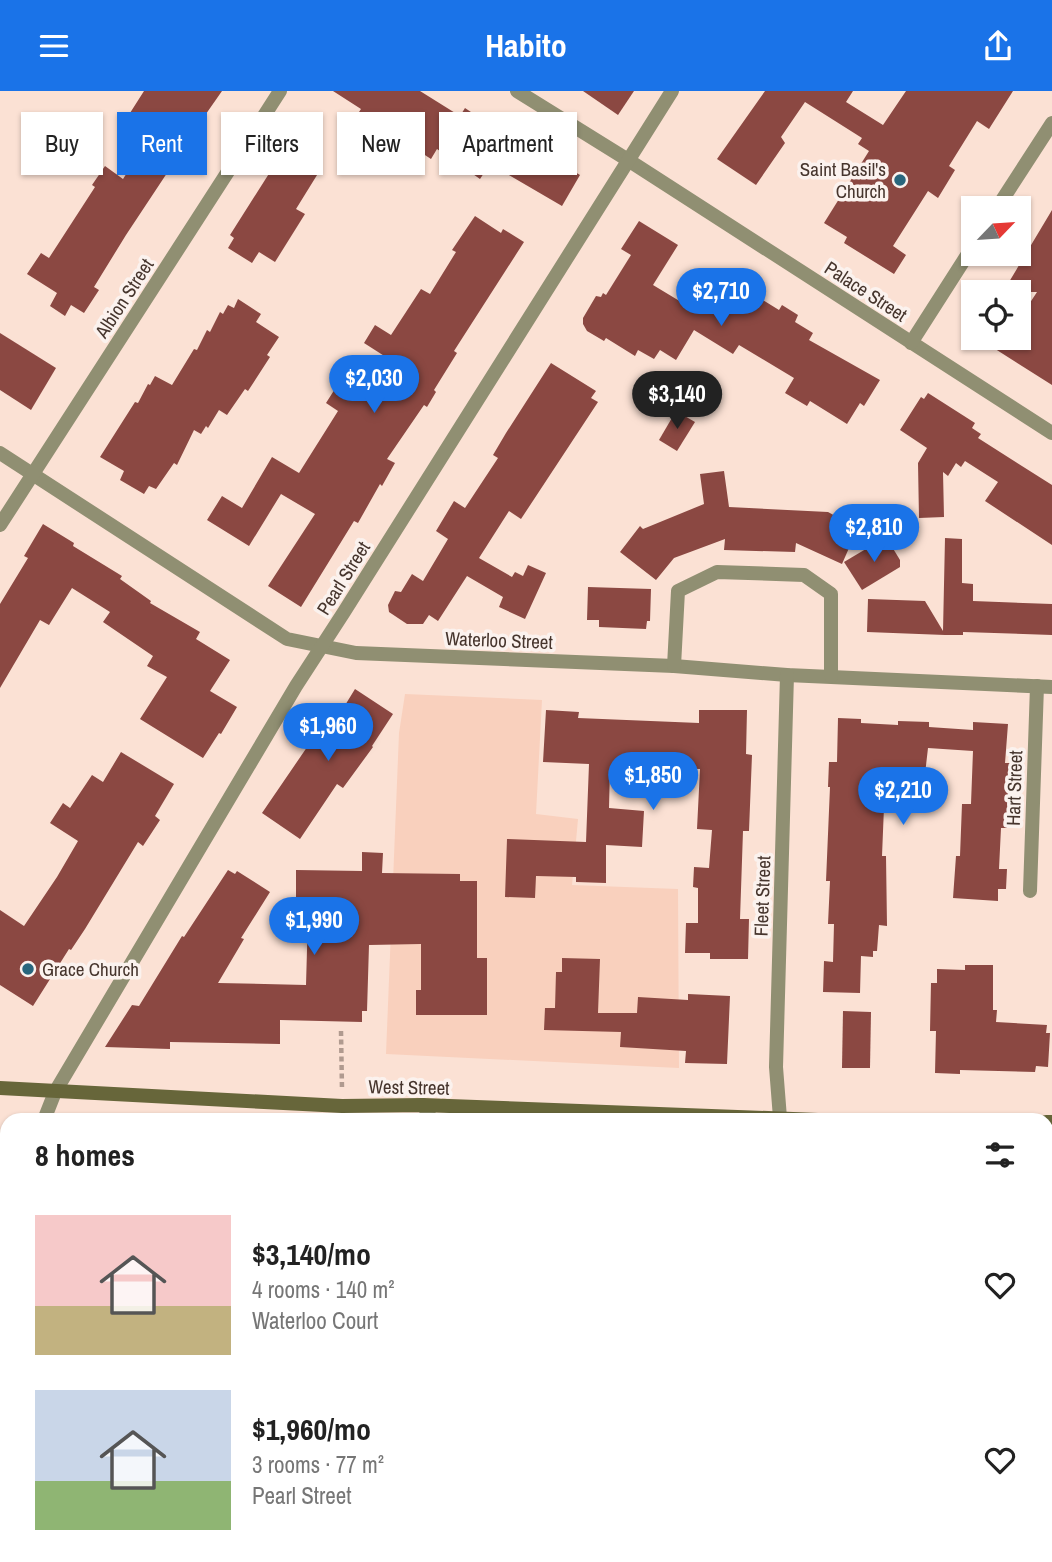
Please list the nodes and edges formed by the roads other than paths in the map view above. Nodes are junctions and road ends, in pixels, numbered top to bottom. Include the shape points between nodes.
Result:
1 (280, 91) edge
2 (517, 91) edge
3 (672, 91) edge
4 (1052, 123) edge
5 (628, 160) junction
6 (1005, 196) edge
7 (961, 265) edge
8 (911, 343) junction
9 (1052, 433) edge
10 (0, 453) edge
11 (34, 473) junction
12 (0, 525) edge
13 (322, 646) junction
14 (674, 666) junction
15 (787, 675) junction
16 (831, 676) junction
17 (1044, 687) edge
18 (1030, 891) dead end
19 (0, 1088) edge
20 (54, 1092) junction
21 (424, 1105) junction
22 (46, 1113) edge
23 (428, 1113) edge
24 (643, 1113) edge
25 (780, 1113) edge

1 - 11 street, Albion Street
2 - 5 street, Palace Street
3 - 5 street, Pearl Street
4 - 6 street
5 - 8 street, Palace Street
5 - 13 street, Pearl Street
7 - 8 street
8 - 9 street, Palace Street
10 - 11 street, Waterloo Street
11 - 12 street, Albion Street
11 - 13 street, Waterloo Street via 287,639
13 - 14 street, Waterloo Street via 356,653
13 - 20 street, Pearl Street
14 - 15 street, Waterloo Street
14 - 16 street via 678,591 717,572 804,575 831,594
15 - 16 street, Waterloo Street
15 - 25 street, Fleet Street via 776,1067
16 - 17 street, Waterloo Street
17 - 18 street, Hart Street
19 - 20 main road, West Street
20 - 21 main road, West Street via 342,1106
20 - 22 street, Pearl Street
21 - 23 street
21 - 24 main road, West Street

